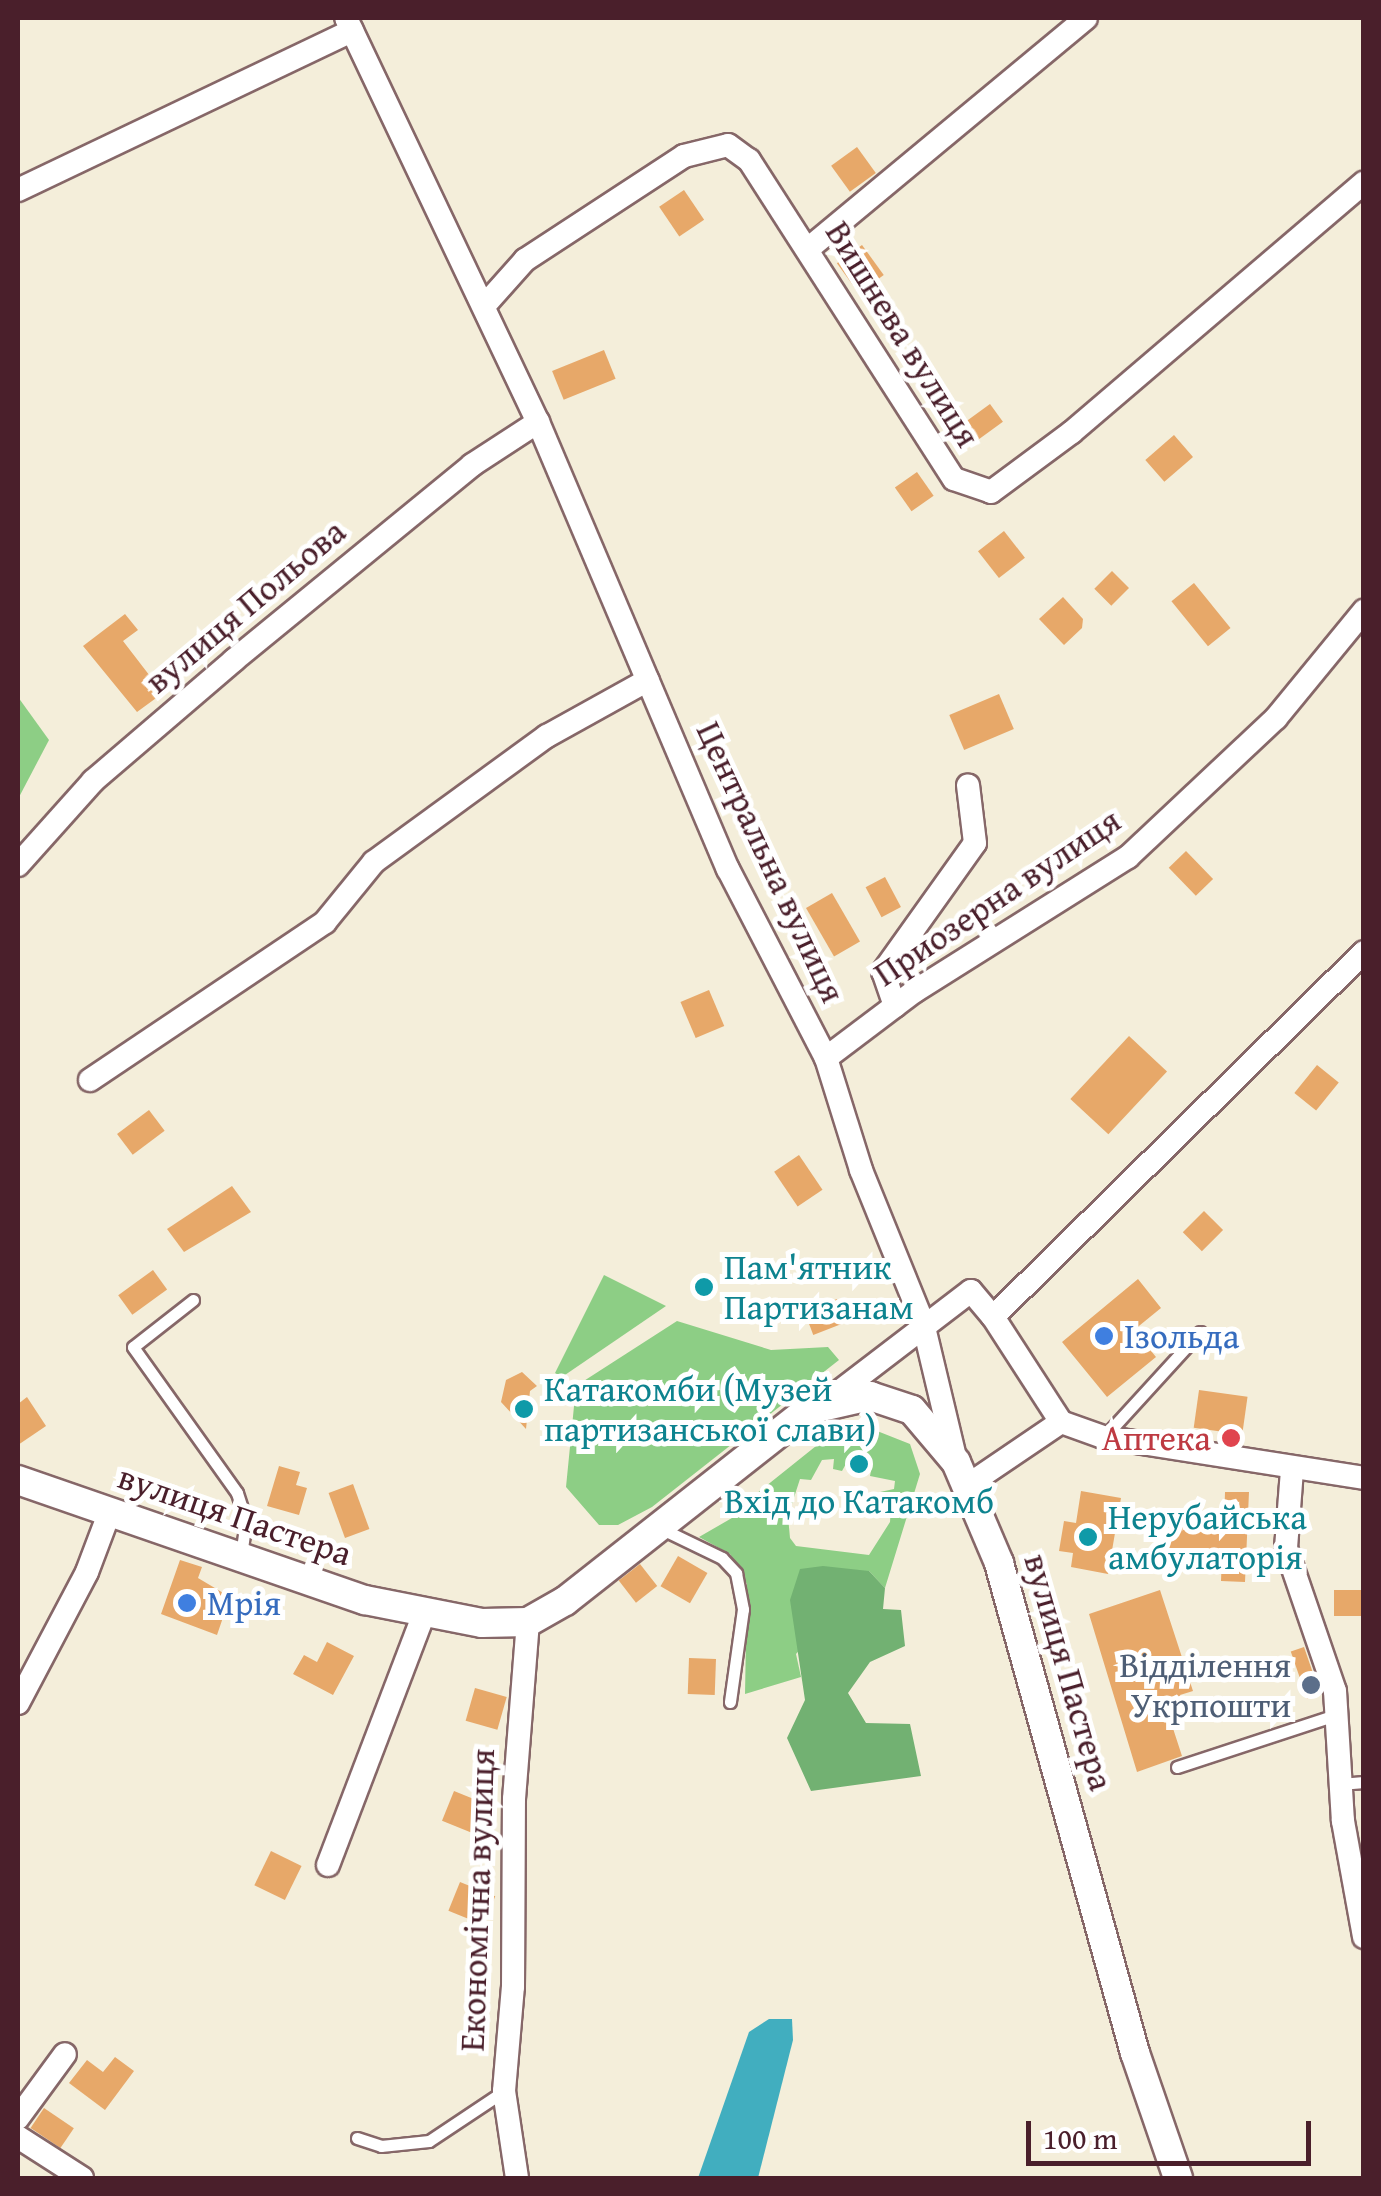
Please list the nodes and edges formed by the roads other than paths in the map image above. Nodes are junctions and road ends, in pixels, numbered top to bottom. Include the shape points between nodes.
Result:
1 (1086, 18) edge
2 (349, 24) edge
3 (1364, 183) edge
4 (18, 190) edge
5 (808, 249) junction
6 (484, 306) junction
7 (538, 422) junction
8 (1364, 611) edge
9 (648, 680) junction
10 (968, 785) dead end
11 (18, 866) edge
12 (1364, 952) edge
13 (895, 1006) junction
14 (826, 1058) junction
15 (90, 1080) dead end
16 (193, 1300) dead end
17 (993, 1317) junction
18 (923, 1323) junction
19 (1200, 1332) dead end
20 (826, 1401) junction
21 (1061, 1422) junction
22 (1104, 1437) junction
23 (1292, 1470) junction
24 (962, 1473) junction
25 (1364, 1478) edge
26 (18, 1480) edge
27 (110, 1510) junction
28 (656, 1526) junction
29 (241, 1556) junction
30 (424, 1614) junction
31 (528, 1622) junction
32 (730, 1702) dead end
33 (18, 1703) edge
34 (1335, 1715) junction
35 (1177, 1766) dead end
36 (1352, 1783) edge
37 (328, 1865) dead end
38 (1364, 1937) edge
39 (65, 2054) dead end
40 (504, 2091) junction
41 (18, 2118) edge
42 (18, 2137) edge
43 (356, 2138) dead end
44 (82, 2178) edge
45 (518, 2178) edge
46 (1178, 2178) edge

1 - 5 street
2 - 4 street
2 - 6 street, Центральна вулиця
3 - 5 street, Вишнева вулиця via 1072,432 991,492 954,479 810,262
5 - 6 street, Вишнева вулиця via 749,160 715,143 684,156 525,260
6 - 7 street, Центральна вулиця
7 - 9 street, Центральна вулиця
7 - 11 street, вулиця Польова via 472,465 92,781
8 - 13 street, Приозерна вулиця via 1276,718 1128,857
9 - 14 street, Центральна вулиця via 728,869
9 - 15 street via 547,736 374,862 325,922
10 - 13 street via 974,843 883,972
12 - 17 street
13 - 14 street, Приозерна вулиця
14 - 18 street, Центральна вулиця via 860,1170
16 - 29 lane via 133,1347 237,1493 246,1520
17 - 18 street via 971,1291
17 - 21 street
18 - 20 street
18 - 24 street, Центральна вулиця
19 - 22 lane
20 - 24 street, вулиця Пастера via 870,1396 912,1410
20 - 28 street
21 - 22 street
21 - 24 street
22 - 23 street
23 - 25 street
23 - 34 street via 1286,1548 1335,1691
24 - 46 street, вулиця Пастера via 1024,1638 1135,2053
26 - 27 street, вулиця Пастера
27 - 29 street, вулиця Пастера
27 - 33 street via 87,1572
28 - 31 street
28 - 32 lane via 722,1558 736,1573 742,1609
29 - 30 street, вулиця Пастера
30 - 31 street, вулиця Пастера
30 - 37 street
31 - 40 street, Економічна вулиця
34 - 35 lane
34 - 36 street
36 - 38 street
39 - 41 street
40 - 43 lane via 428,2141 381,2146
40 - 45 street, Економічна вулиця
42 - 44 street

